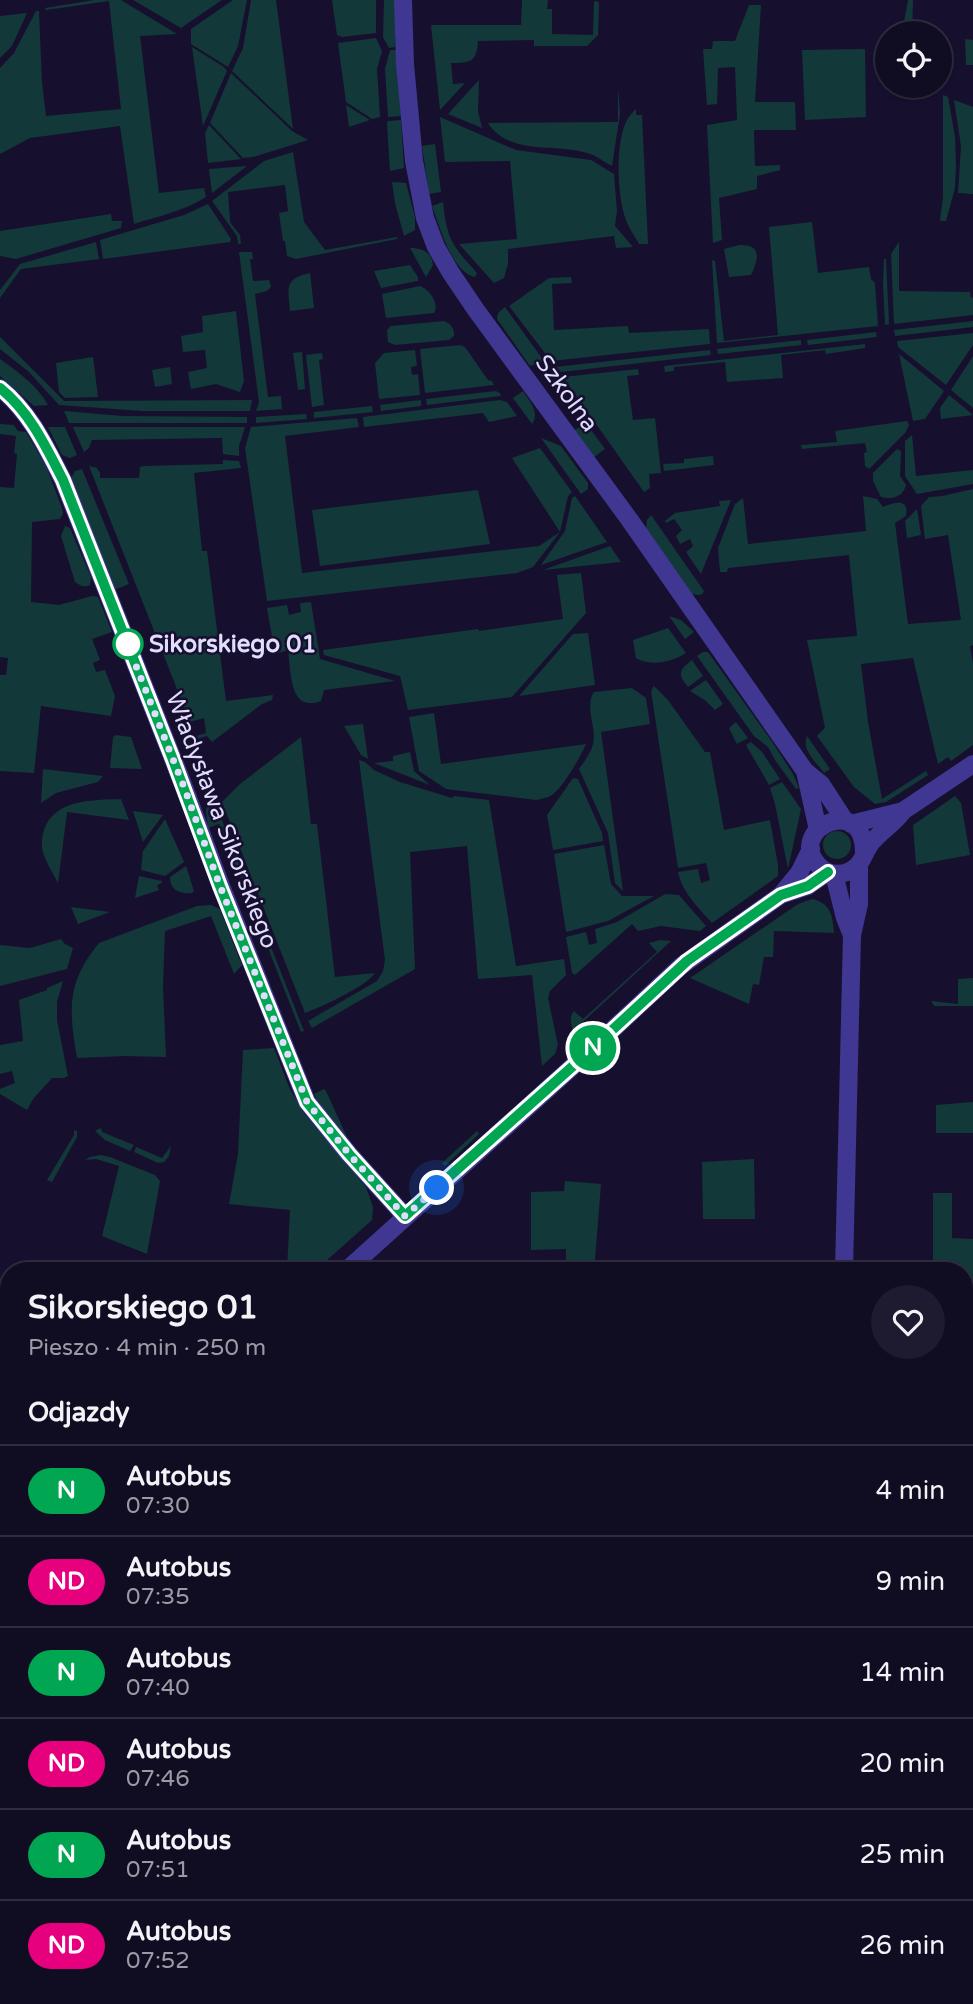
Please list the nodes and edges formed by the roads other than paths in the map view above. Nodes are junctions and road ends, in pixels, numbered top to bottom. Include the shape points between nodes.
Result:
1 (403, 0) edge
2 (0, 388) edge
3 (973, 764) edge
4 (805, 771) junction
5 (903, 811) junction
6 (848, 822) junction
7 (818, 830) junction
8 (811, 849) junction
9 (861, 858) junction
10 (831, 873) junction
11 (781, 895) junction
12 (852, 935) junction
13 (405, 1216) junction
14 (356, 1262) edge
15 (844, 1262) edge

1 - 4 street, Szkolna via 414,161 436,247 476,310
2 - 13 street, Władysława Sikorskiego via 25,413 63,480 307,1102
3 - 5 street
4 - 6 street via 821,784
4 - 7 street
5 - 6 street
5 - 9 street
6 - 7 street via 832,821
6 - 9 street via 862,835
7 - 8 street
8 - 10 street via 818,865
8 - 11 street
9 - 10 street via 849,871
9 - 12 street
10 - 11 street
10 - 12 street
11 - 13 street via 687,961
12 - 15 street
13 - 14 street

